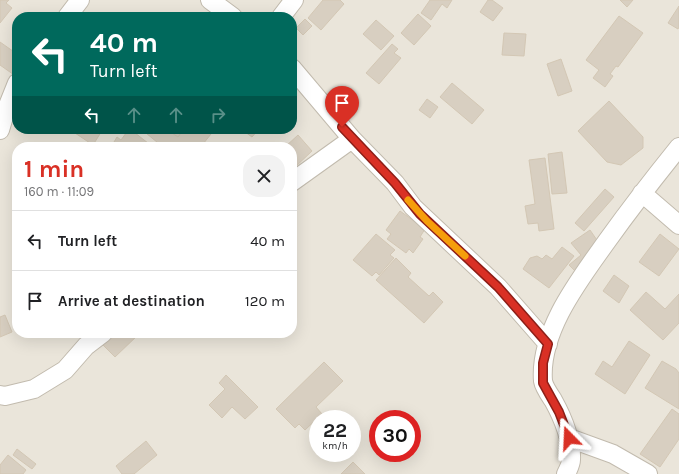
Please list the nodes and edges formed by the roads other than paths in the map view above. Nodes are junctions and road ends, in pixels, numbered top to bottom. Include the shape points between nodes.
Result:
1 (80, 0) edge
2 (210, 0) edge
3 (294, 0) edge
4 (71, 12) edge
5 (226, 12) edge
6 (285, 12) edge
7 (297, 74) edge
8 (12, 96) edge
9 (0, 130) edge
10 (352, 139) junction
11 (679, 147) edge
12 (297, 178) edge
13 (642, 193) junction
14 (679, 225) edge
15 (96, 338) edge
16 (548, 344) junction
17 (0, 395) edge
18 (569, 438) junction
19 (566, 474) edge
20 (648, 474) edge

1 - 4 street
2 - 5 street
3 - 6 street
7 - 10 street
8 - 9 street
10 - 12 street
10 - 16 street via 395,183 413,207 498,287
11 - 13 street
13 - 14 street
13 - 16 street via 578,281 558,316
15 - 17 street via 65,370 34,389
16 - 18 street via 543,363 543,383 559,412
18 - 19 street via 571,461
18 - 20 street via 613,454

